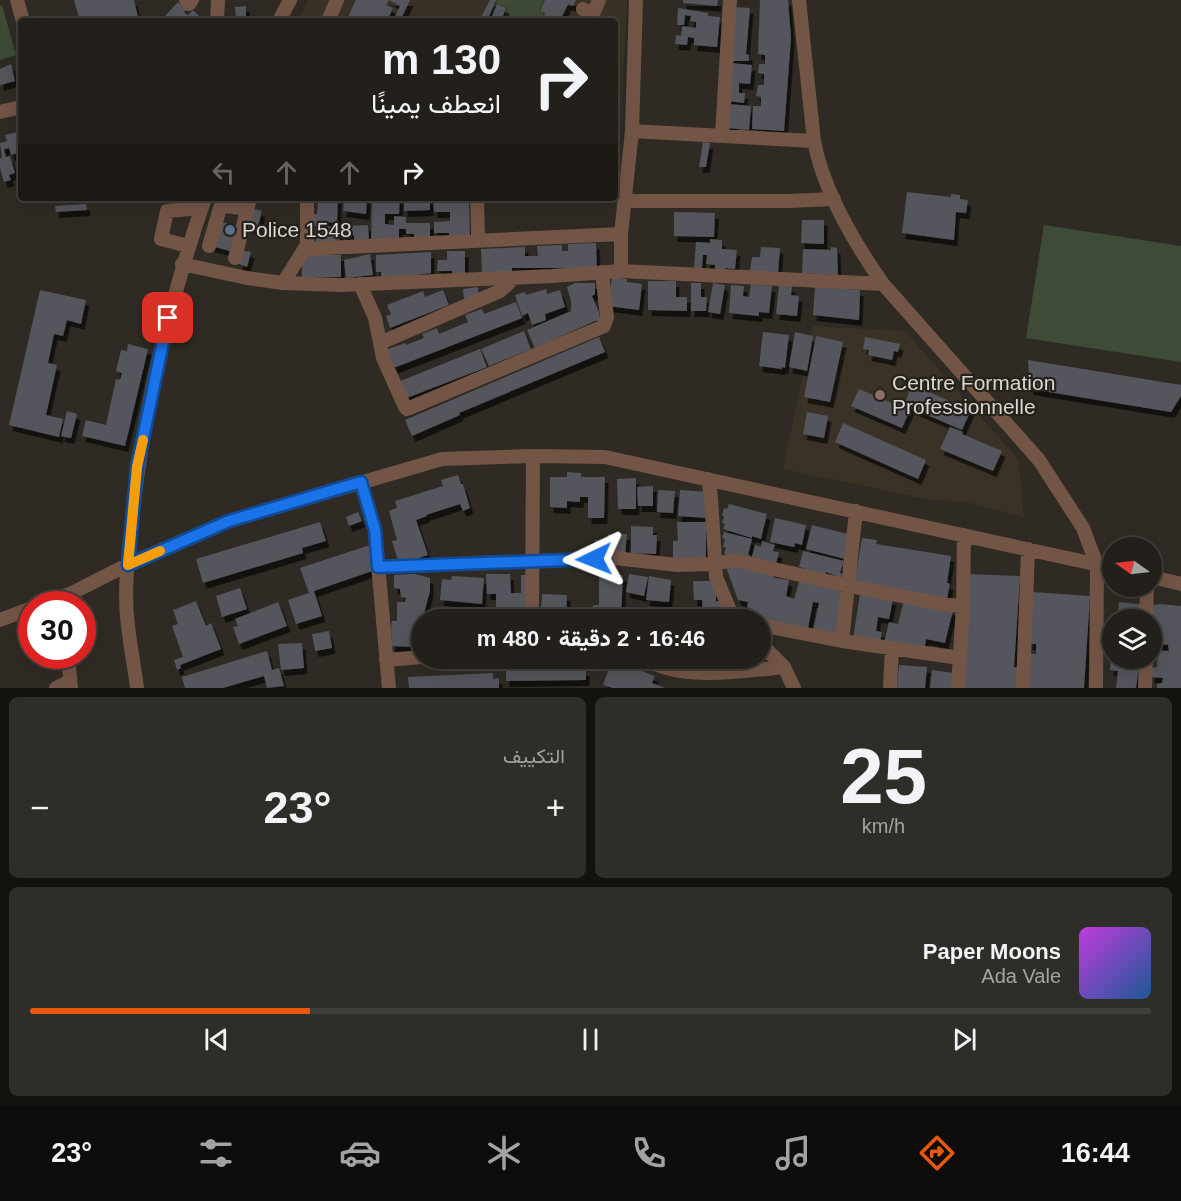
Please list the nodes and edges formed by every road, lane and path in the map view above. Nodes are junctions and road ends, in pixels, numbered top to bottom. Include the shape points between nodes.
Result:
1 (18, 0) edge
2 (186, 0) edge
3 (192, 0) edge
4 (219, 0) edge
5 (290, 0) edge
6 (338, 0) edge
7 (599, 0) edge
8 (636, 0) edge
9 (730, 0) edge
10 (799, 0) edge
11 (583, 8) edge
12 (22, 18) edge
13 (217, 18) edge
14 (281, 18) edge
15 (329, 18) edge
16 (18, 108) edge
17 (0, 112) edge
18 (632, 131) junction
19 (722, 136) junction
20 (814, 141) junction
21 (622, 169) edge
22 (834, 199) junction
23 (307, 201) edge
24 (477, 201) edge
25 (625, 201) junction
26 (204, 203) edge
27 (249, 203) edge
28 (194, 230) junction
29 (621, 234) junction
30 (478, 241) junction
31 (188, 246) junction
32 (304, 249) junction
33 (235, 258) dead end
34 (182, 264) junction
35 (621, 271) junction
36 (602, 272) junction
37 (512, 278) junction
38 (283, 283) junction
39 (360, 284) junction
40 (884, 284) junction
41 (380, 343) junction
42 (533, 456) junction
43 (708, 479) junction
44 (361, 482) junction
45 (856, 511) junction
46 (964, 535) junction
47 (1028, 549) junction
48 (532, 562) junction
49 (715, 564) junction
50 (128, 565) junction
51 (1097, 565) junction
52 (1102, 566) edge
53 (378, 567) junction
54 (1162, 579) edge
55 (1181, 584) edge
56 (849, 586) junction
57 (84, 591) edge
58 (963, 606) junction
59 (532, 609) edge
60 (729, 609) edge
61 (18, 613) edge
62 (0, 620) edge
63 (771, 627) edge
64 (842, 641) junction
65 (892, 648) junction
66 (771, 654) edge
67 (411, 658) edge
68 (960, 658) junction
69 (386, 660) junction
70 (784, 667) junction
71 (771, 668) edge
72 (69, 669) edge
73 (675, 669) edge
74 (763, 669) edge
75 (1146, 669) edge
76 (70, 684) edge
77 (56, 688) edge
78 (137, 688) edge
79 (388, 688) edge
80 (794, 688) edge
81 (890, 688) edge
82 (958, 688) edge
83 (1023, 688) edge
84 (1096, 688) edge
85 (1145, 688) edge

1 - 12 street
2 - 3 street via 189,4
4 - 13 street
5 - 14 street
6 - 15 street
7 - 11 street via 593,14
8 - 18 street
9 - 19 street
10 - 20 street
16 - 17 street
18 - 19 street
18 - 21 street
19 - 20 street
20 - 22 street
21 - 25 street
22 - 25 street
22 - 40 street
23 - 32 street
24 - 30 street
25 - 29 street
26 - 28 street
26 - 31 street via 167,211 161,239
27 - 28 street via 220,208 211,240
27 - 33 street
28 - 31 street
29 - 30 street
29 - 35 street
30 - 32 street
31 - 34 street
32 - 38 street
34 - 38 street
34 - 50 street via 137,467
35 - 36 street
35 - 40 street
36 - 37 street
36 - 41 street via 607,317 604,326 411,408 405,407
37 - 39 street
37 - 41 street via 500,291
38 - 39 street
39 - 41 street via 375,318
40 - 51 street via 1039,460 1083,528
42 - 43 street via 605,457
42 - 44 street via 442,459
42 - 48 street
43 - 45 street
43 - 49 street
44 - 50 street via 229,521
44 - 53 street via 375,530
45 - 46 street
45 - 56 street
46 - 47 street
46 - 58 street
47 - 51 street
47 - 83 street
48 - 49 street via 615,558 677,565
48 - 53 street
48 - 59 street
49 - 56 street via 734,560
49 - 60 street
50 - 57 street
50 - 78 street via 127,615
51 - 52 street
51 - 84 street
53 - 69 street
54 - 55 street
56 - 58 street
56 - 64 street
58 - 68 street
61 - 62 street
63 - 64 street
64 - 65 street
65 - 68 street
65 - 81 street
66 - 70 street
67 - 69 street
68 - 82 street
69 - 79 street
70 - 71 street
70 - 80 street
72 - 76 street
73 - 74 street via 722,673
75 - 85 street
76 - 77 street

